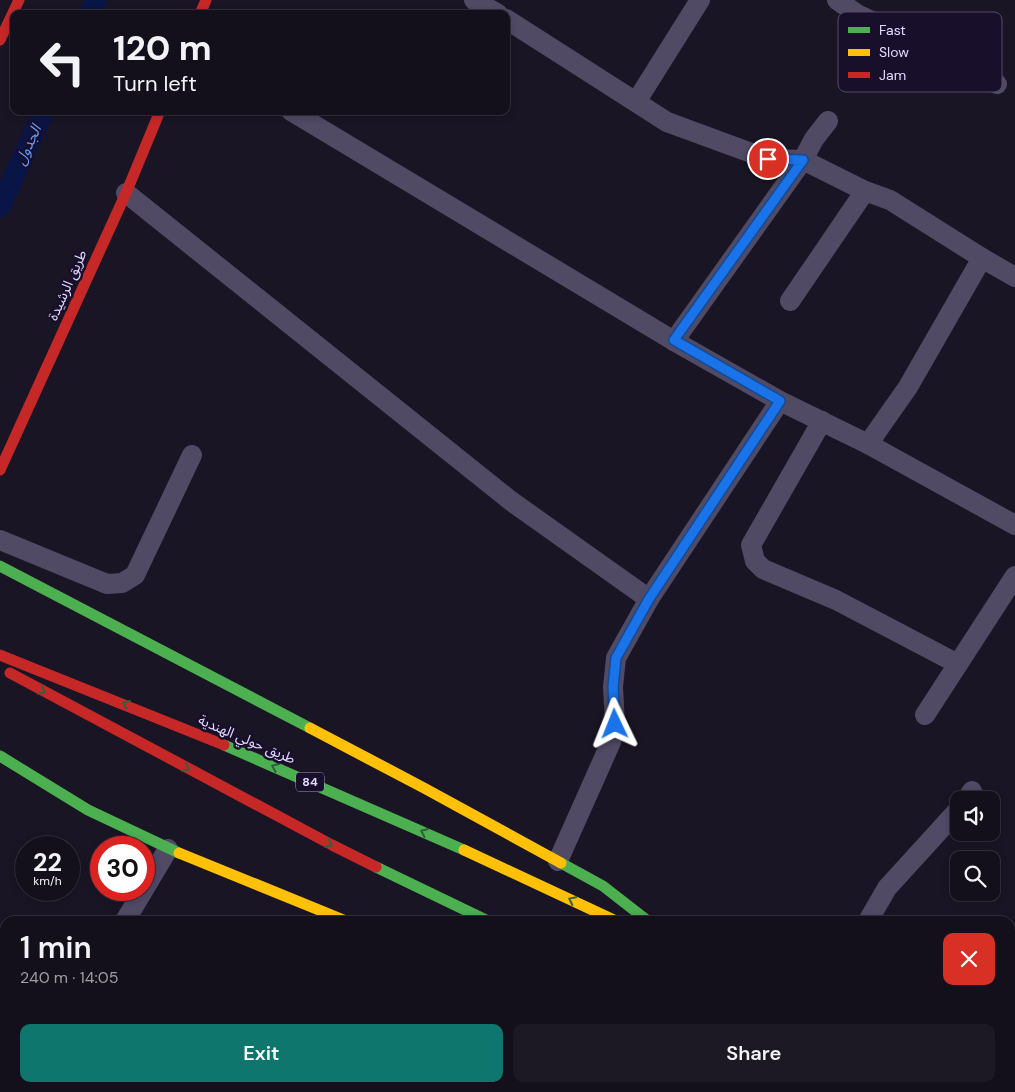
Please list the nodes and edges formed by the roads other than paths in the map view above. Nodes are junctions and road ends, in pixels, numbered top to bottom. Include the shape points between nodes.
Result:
1 (474, 0) edge
2 (700, 0) edge
3 (837, 0) edge
4 (491, 10) edge
5 (854, 12) edge
6 (10, 19) edge
7 (510, 22) edge
8 (0, 40) edge
9 (636, 102) junction
10 (158, 115) edge
11 (299, 115) edge
12 (828, 121) dead end
13 (803, 160) junction
14 (865, 191) junction
15 (126, 193) junction
16 (982, 258) junction
17 (1015, 276) edge
18 (790, 301) dead end
19 (674, 340) junction
20 (780, 401) junction
21 (822, 421) junction
22 (868, 444) junction
23 (192, 455) dead end
24 (0, 470) edge
25 (1015, 525) edge
26 (0, 540) edge
27 (0, 566) edge
28 (1015, 576) edge
29 (649, 599) junction
30 (0, 654) edge
31 (958, 664) junction
32 (0, 667) edge
33 (925, 715) dead end
34 (0, 756) edge
35 (950, 820) edge
36 (168, 849) junction
37 (558, 861) junction
38 (128, 916) edge
39 (333, 916) edge
40 (478, 916) edge
41 (605, 916) edge
42 (642, 916) edge
43 (871, 916) edge

1 - 4 street
2 - 9 street
3 - 5 street
6 - 8 main road
7 - 9 street
9 - 13 street via 667,122 768,159
10 - 15 main road, طريق الرشيدة
11 - 19 street
12 - 13 street
13 - 14 street
13 - 19 street
14 - 16 street via 890,200
14 - 18 street
15 - 24 main road, طريق الرشيدة
15 - 29 street via 510,501
16 - 17 street
16 - 22 street via 908,387
19 - 20 street
20 - 21 street
20 - 29 street
21 - 22 street
21 - 31 street via 751,546 755,561 763,569 836,600
22 - 25 street
23 - 26 street via 134,575 122,583 107,584
27 - 37 main road
28 - 31 street
29 - 37 street via 616,658 613,687 615,724 611,742
41 -> 30 main road, طريق حولي الهندية / 84 via 249,755
31 - 33 street
32 -> 40 main road via 332,845
34 - 36 main road via 87,809
35 - 43 street via 887,888
36 - 38 street
36 - 39 main road
37 - 42 main road via 603,886

